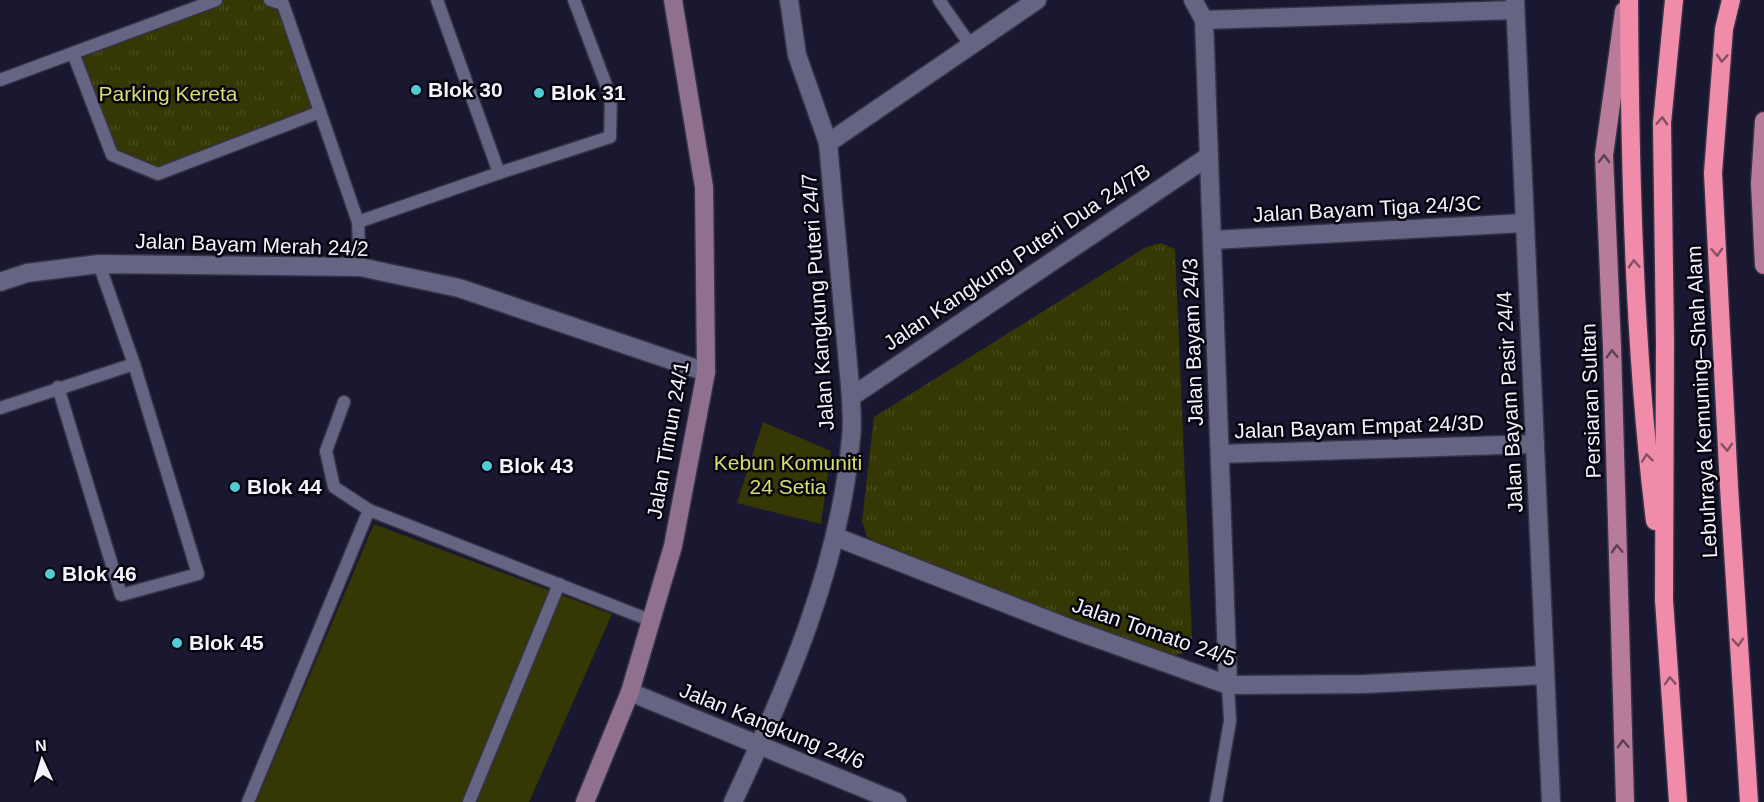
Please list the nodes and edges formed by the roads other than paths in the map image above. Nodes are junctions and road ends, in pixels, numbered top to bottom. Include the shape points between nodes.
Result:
1 (216, 0) edge
2 (270, 0) edge
3 (437, 0) edge
4 (574, 0) edge
5 (673, 0) edge
6 (789, 0) edge
7 (939, 0) edge
8 (1037, 0) edge
9 (1193, 0) edge
10 (1627, 0) edge
11 (1674, 0) edge
12 (1731, 0) edge
13 (1515, 5) edge
14 (1394, 7) edge
15 (1204, 20) junction
16 (970, 46) junction
17 (73, 53) junction
18 (0, 80) edge
19 (320, 112) junction
20 (1764, 121) edge
21 (828, 143) junction
22 (1209, 156) junction
23 (499, 173) junction
24 (358, 222) junction
25 (1524, 223) junction
26 (1212, 240) junction
27 (99, 264) junction
28 (1764, 265) edge
29 (360, 267) junction
30 (0, 282) edge
31 (134, 364) junction
32 (706, 372) junction
33 (58, 387) junction
34 (851, 397) junction
35 (344, 402) dead end
36 (0, 408) edge
37 (1535, 444) junction
38 (1220, 454) junction
39 (369, 510) junction
40 (836, 537) junction
41 (559, 584) junction
42 (1664, 600) junction
43 (652, 621) junction
44 (1545, 675) junction
45 (1228, 685) junction
46 (630, 692) junction
47 (759, 746) junction
48 (248, 802) edge
49 (469, 802) edge
50 (585, 802) edge
51 (733, 802) edge
52 (897, 802) edge
53 (1216, 802) edge
54 (1551, 802) edge
55 (1625, 802) edge
56 (1678, 802) edge
57 (1749, 802) edge

1 - 17 lane
2 - 19 lane via 283,4
3 - 23 lane
4 - 23 lane via 611,98 610,137
5 - 32 street, Jalan Timun 24/1 via 704,188
6 - 21 street, Jalan Kangkung Puteri 24/7 via 797,55
7 - 16 lane
8 - 16 street
9 - 15 street, Jalan Bayam 24/3
42 -> 10 highway via 1644,432 1636,306
55 -> 10 main road, Persiaran Sultan via 1604,155
42 -> 11 highway, Lebuhraya Kemuning–Shah Alam via 1662,123
12 -> 57 highway, Lebuhraya Kemuning–Shah Alam via 1724,29 1713,173
13 - 14 street
13 - 25 street, Jalan Bayam Pasir 24/4
14 - 15 street
15 - 22 street, Jalan Bayam 24/3
16 - 21 street
17 - 18 lane
17 - 19 lane via 112,155 158,174
19 - 24 lane
20 - 28 main road via 1760,183
21 - 34 street, Jalan Kangkung Puteri 24/7
22 - 26 street, Jalan Bayam 24/3
22 - 34 street, Jalan Kangkung Puteri Dua 24/7B
23 - 24 lane
24 - 29 lane
25 - 26 street, Jalan Bayam Tiga 24/3C
25 - 37 street, Jalan Bayam Pasir 24/4
26 - 38 street, Jalan Bayam 24/3
27 - 29 street, Jalan Bayam Merah 24/2
27 - 30 street, Jalan Bayam Merah 24/2 via 27,273
27 - 31 lane
29 - 32 street, Jalan Bayam Merah 24/2 via 459,288
31 - 33 lane
31 - 33 lane via 198,574 121,594
32 - 43 street, Jalan Timun 24/1 via 673,546
33 - 36 lane
34 - 40 street, Jalan Kangkung Puteri 24/7 via 852,437
35 - 39 lane via 326,451 334,487
37 - 38 street, Jalan Bayam Empat 24/3D
37 - 44 street, Jalan Bayam Pasir 24/4
38 - 45 street, Jalan Bayam 24/3
39 - 41 lane
39 - 48 lane
40 - 45 street, Jalan Tomato 24/5 via 1071,629
40 - 47 street, Jalan Kangkung Puteri 24/7 via 811,619
41 - 43 lane
41 - 49 lane
56 -> 42 highway, Lebuhraya Kemuning–Shah Alam
43 - 46 street, Jalan Timun 24/1
44 - 45 street, Jalan Tomato 24/5 via 1365,684
44 - 54 street, Jalan Bayam Pasir 24/4
45 - 53 lane via 1230,721
46 - 47 street, Jalan Kangkung 24/6
46 - 50 street, Jalan Timun 24/1
47 - 51 street, Jalan Kangkung Puteri 24/7
47 - 52 street, Jalan Kangkung 24/6

